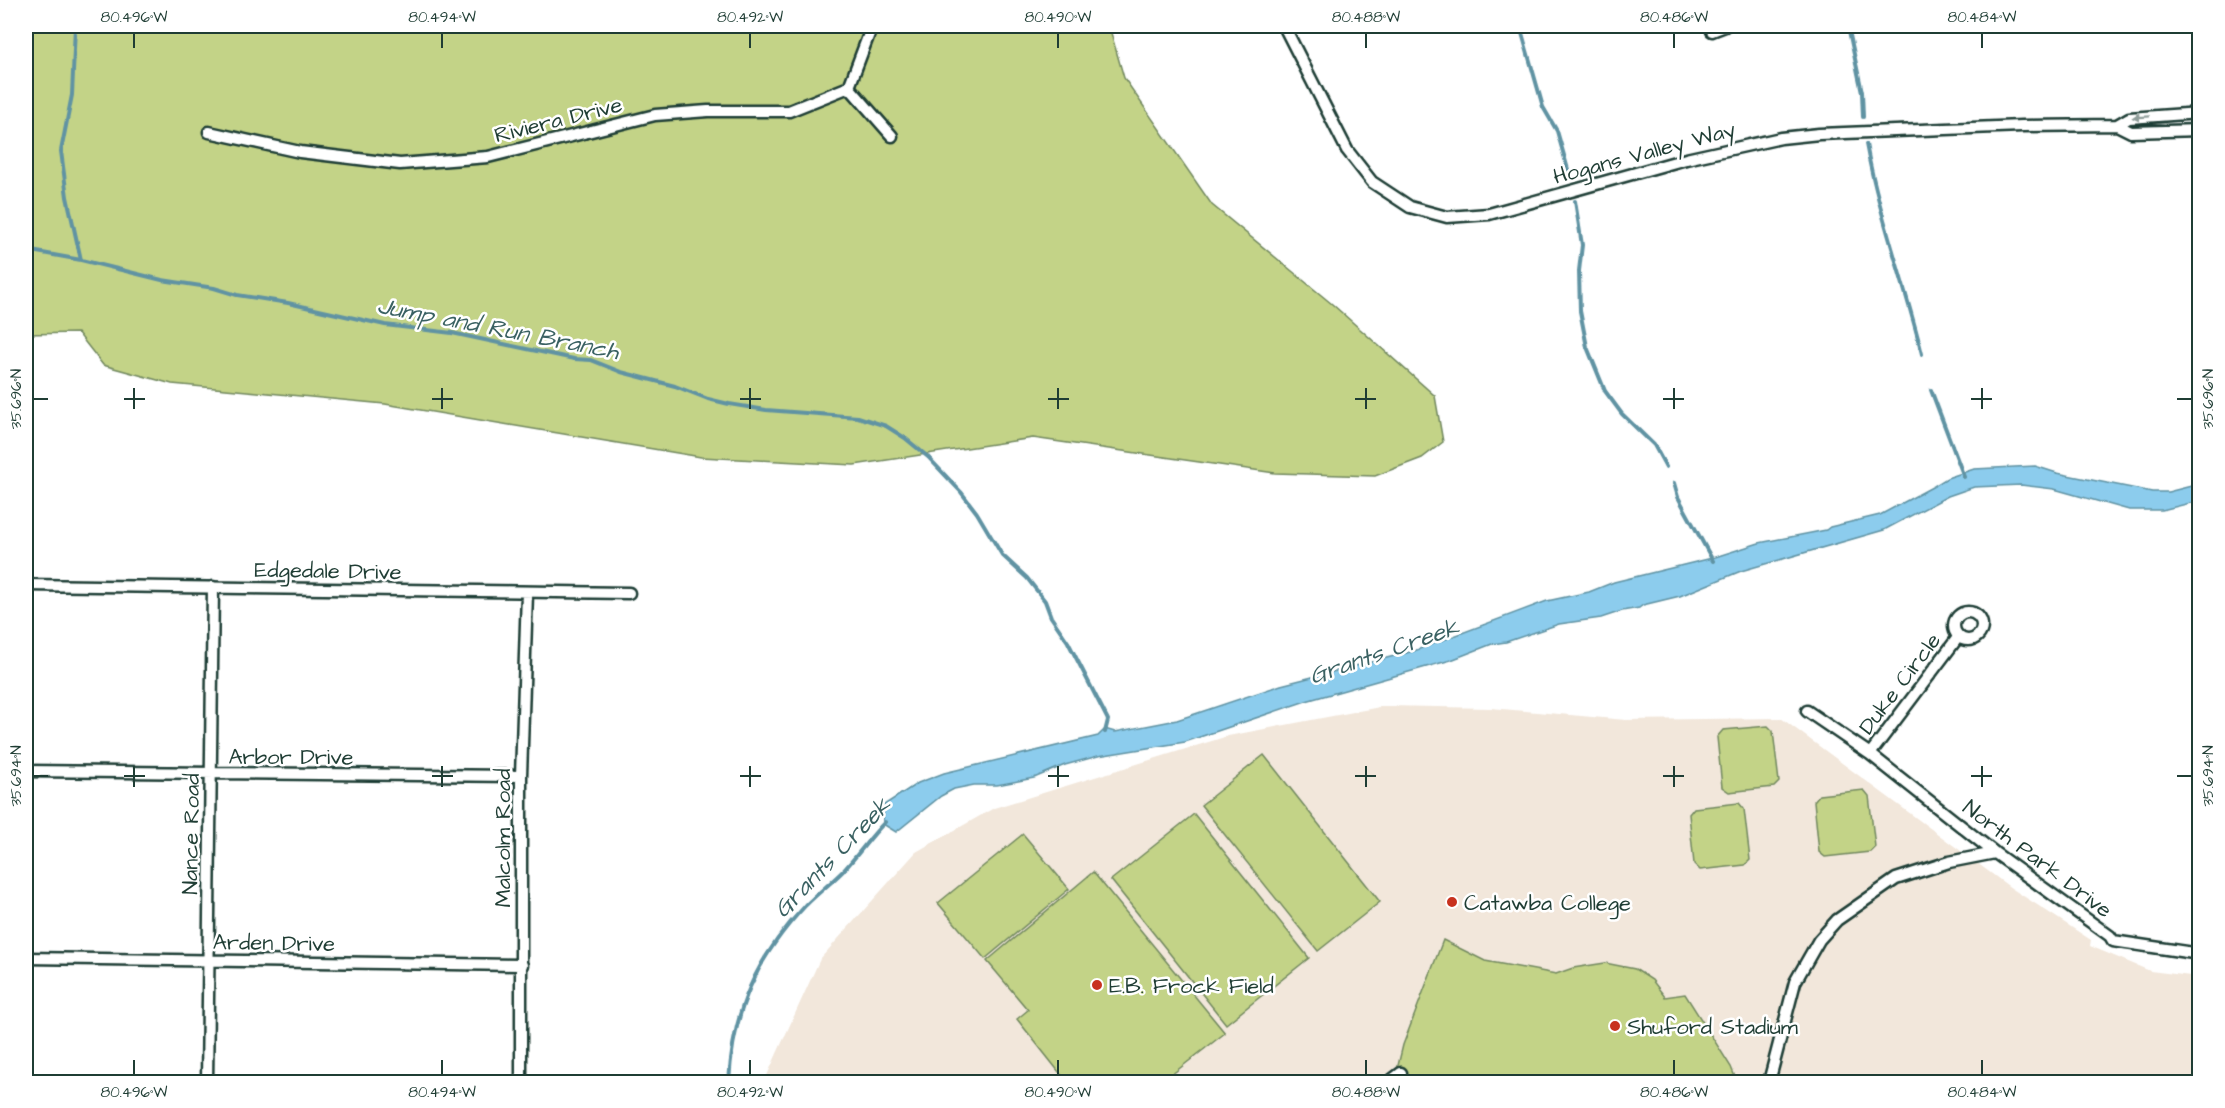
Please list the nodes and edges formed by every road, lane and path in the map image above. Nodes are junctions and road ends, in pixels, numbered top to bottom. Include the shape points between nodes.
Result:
1 (872, 26) edge
2 (1284, 26) edge
3 (1725, 26) edge
4 (1712, 31) dead end
5 (849, 87) junction
6 (2199, 113) edge
7 (2117, 125) junction
8 (2199, 130) edge
9 (209, 132) dead end
10 (892, 136) dead end
11 (26, 585) edge
12 (213, 587) junction
13 (527, 593) junction
14 (630, 593) dead end
15 (1959, 636) dead end
16 (1807, 711) dead end
17 (1870, 754) junction
18 (26, 771) edge
19 (210, 775) junction
20 (521, 776) junction
21 (1995, 853) junction
22 (2199, 954) edge
23 (26, 958) edge
24 (207, 961) junction
25 (522, 965) junction
26 (1401, 1073) dead end
27 (207, 1083) edge
28 (521, 1083) edge
29 (1389, 1083) edge
30 (1768, 1083) edge

1 - 5 street
2 - 7 street, Hogans Valley Way via 1347,150 1372,182 1410,207 1447,217 1489,214 1686,159 1781,138 2010,126
3 - 4 street
5 - 9 street, Riviera Drive via 789,111 655,115 488,157 400,164 300,152
5 - 10 street
6 -> 7 street, Hogans Valley Way via 2129,118
7 - 8 street, Hogans Valley Way via 2131,132
11 - 12 street, Edgedale Drive
12 - 13 street, Edgedale Drive
12 - 19 street, Nance Road
13 - 14 street, Edgedale Drive
13 - 20 street, Malcolm Road
15 - 17 street, Duke Circle
16 - 17 street, North Park Drive
17 - 21 street, North Park Drive
18 - 19 street, Arbor Drive
19 - 20 street, Arbor Drive
19 - 24 street, Nance Road
20 - 25 street, Malcolm Road
21 - 22 street, North Park Drive via 2113,941
21 - 30 street via 1896,879 1837,920 1819,940 1795,982
23 - 24 street, Arden Drive
24 - 25 street, Arden Drive
24 - 27 street, Nance Road
25 - 28 street, Malcolm Road
26 - 29 street

